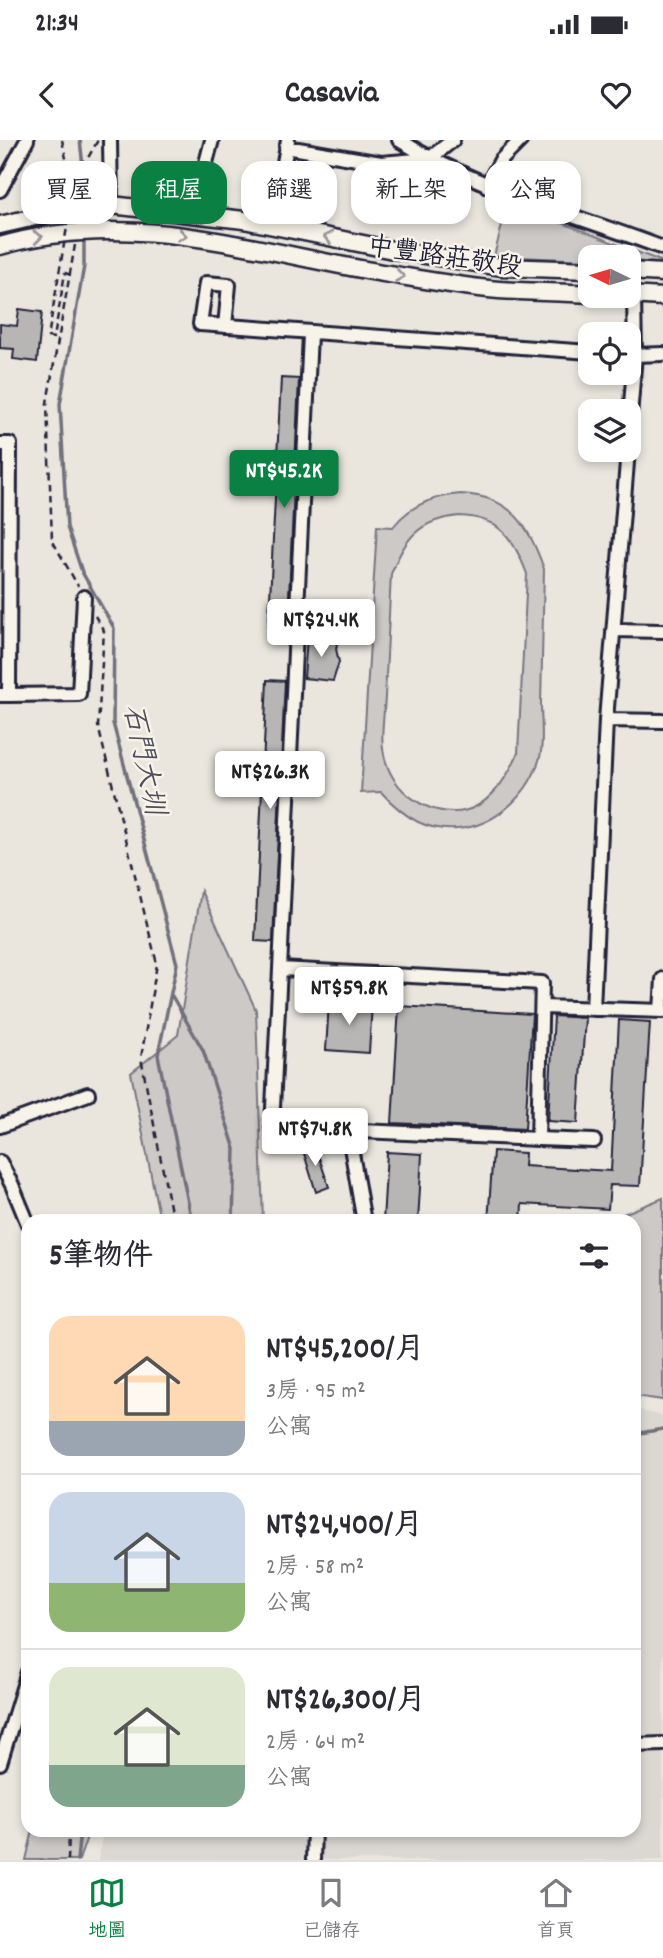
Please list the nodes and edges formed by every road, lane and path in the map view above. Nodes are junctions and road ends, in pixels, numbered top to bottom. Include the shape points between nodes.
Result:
1 (27, 140) edge
2 (62, 140) edge
3 (98, 140) edge
4 (110, 140) edge
5 (212, 140) edge
6 (399, 140) edge
7 (453, 140) edge
8 (521, 140) edge
9 (287, 143) edge
10 (429, 159) junction
11 (67, 161) edge
12 (108, 161) edge
13 (206, 161) edge
14 (500, 161) edge
15 (485, 185) edge
16 (0, 190) edge
17 (227, 218) edge
18 (581, 219) edge
19 (21, 220) edge
20 (0, 225) edge
21 (273, 226) junction
22 (77, 232) junction
23 (0, 246) edge
24 (663, 248) edge
25 (578, 270) edge
26 (641, 272) edge
27 (663, 273) edge
28 (71, 275) junction
29 (578, 293) edge
30 (641, 296) edge
31 (663, 297) edge
32 (225, 326) dead end
33 (310, 334) junction
34 (578, 351) edge
35 (663, 354) edge
36 (641, 355) edge
37 (0, 444) edge
38 (627, 462) edge
39 (84, 597) junction
40 (613, 630) junction
41 (663, 631) edge
42 (5, 695) edge
43 (606, 720) junction
44 (663, 721) edge
45 (280, 969) junction
46 (663, 979) edge
47 (542, 1007) junction
48 (593, 1009) junction
49 (662, 1011) edge
50 (88, 1094) dead end
51 (0, 1126) edge
52 (348, 1130) junction
53 (538, 1139) junction
54 (594, 1141) dead end
55 (0, 1162) edge
56 (24, 1214) edge
57 (171, 1214) edge
58 (363, 1214) edge
59 (21, 1695) edge
60 (663, 1744) edge
61 (641, 1745) edge
62 (0, 1763) edge
63 (69, 1837) edge
64 (314, 1837) edge
65 (68, 1860) edge
66 (313, 1860) edge

1 - 16 street
2 - 11 path
3 - 28 path, bridge via 75,181 48,337 54,338 65,273
4 - 12 street
5 - 13 street
6 - 10 street
7 - 10 street
8 - 14 street
9 - 10 street via 381,163
9 - 21 street
10 - 15 street
17 - 21 main road, 中豐路莊敬段
18 - 24 street
19 - 20 main road, 中豐路莊敬段
25 -> 21 main road, 中豐路莊敬段 via 501,267
23 -> 22 main road, 中豐路莊敬段
22 - 28 path
22 -> 29 main road, 中豐路莊敬段 via 141,230 388,274 499,290
26 - 27 main road
28 - 39 path via 47,403 52,540
30 - 31 main road
32 - 33 street
33 - 34 street
33 - 45 street
35 - 36 street
37 - 42 street via 10,444
38 - 40 street
39 - 42 street via 79,694
39 - 57 path via 104,631 98,726 157,964 141,1058
40 - 41 street
40 - 43 street
43 - 44 street
43 - 48 street
45 - 47 street via 542,983
45 - 52 street via 272,1127
46 - 49 street
47 - 48 street
47 - 53 street
48 - 49 street
50 - 51 street
52 - 53 street
52 - 58 street
53 - 54 street
55 - 56 street
59 - 62 street
60 - 61 street
63 - 65 path
64 - 66 street

